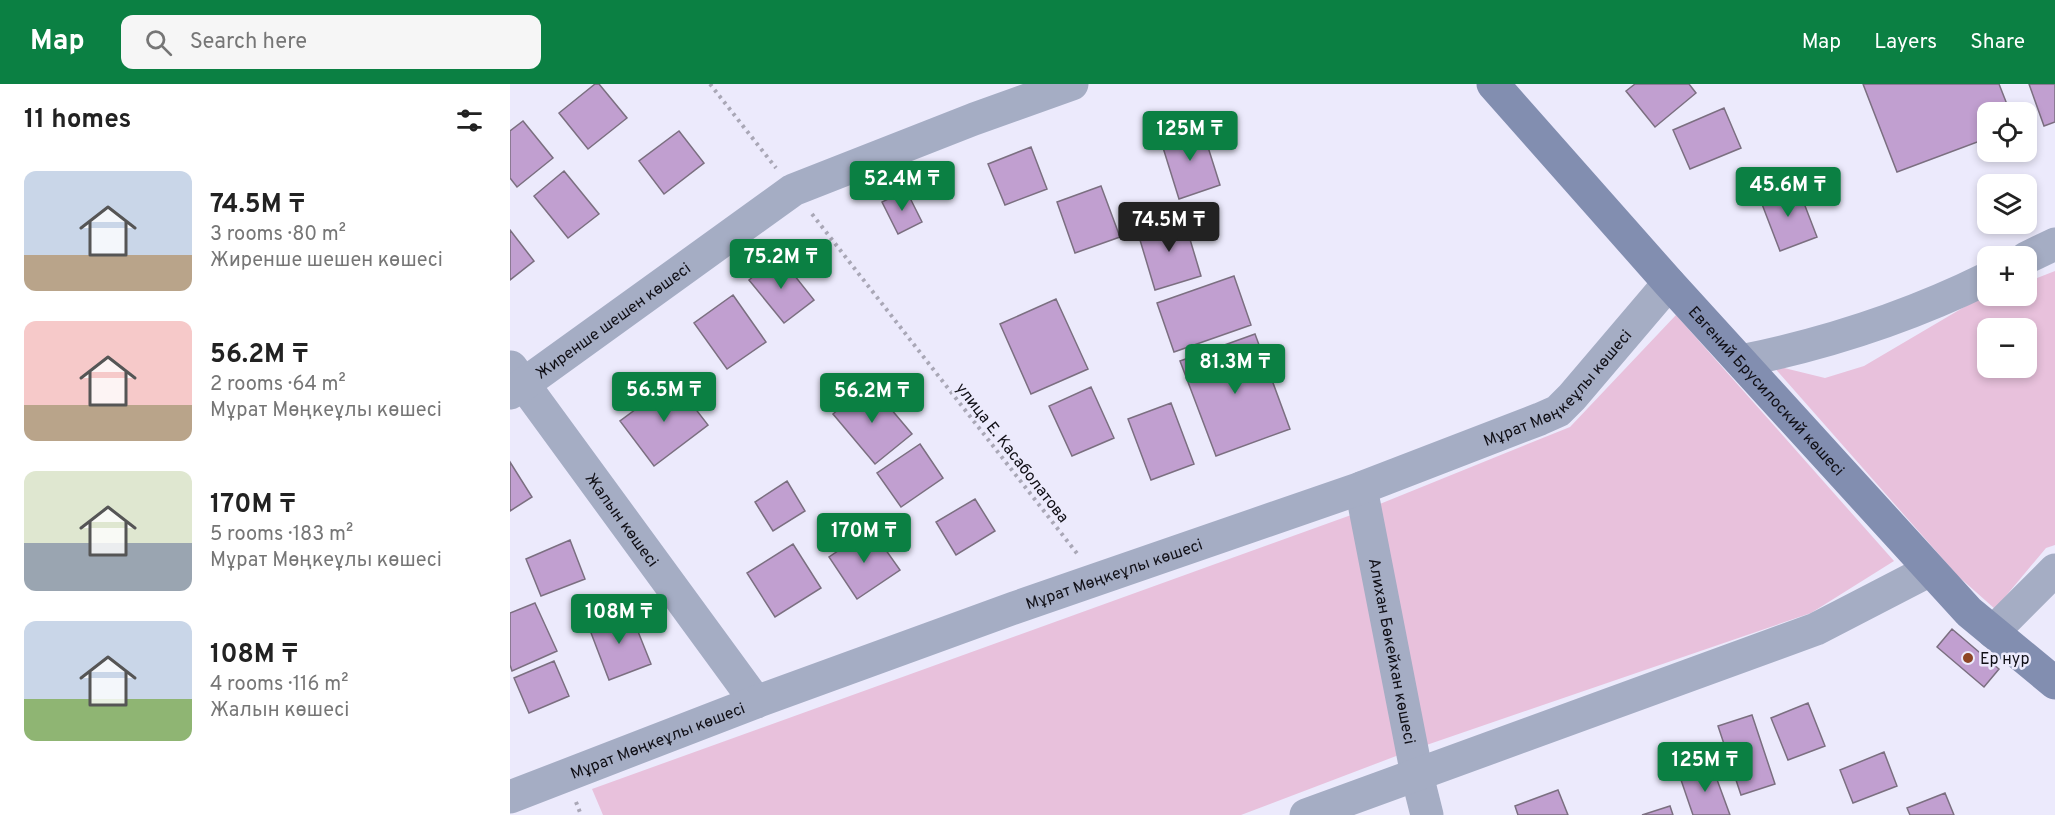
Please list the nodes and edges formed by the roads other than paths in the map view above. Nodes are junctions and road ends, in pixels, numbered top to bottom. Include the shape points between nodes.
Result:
1 (1072, 84) edge
2 (1493, 84) edge
3 (2055, 244) edge
4 (2037, 253) edge
5 (1669, 283) junction
6 (1977, 283) edge
7 (1741, 361) junction
8 (515, 381) edge
9 (1361, 488) junction
10 (1930, 570) junction
11 (2055, 570) edge
12 (1993, 632) junction
13 (2055, 683) edge
14 (756, 702) junction
15 (1417, 775) junction
16 (510, 797) edge
17 (1306, 815) edge
18 (1427, 815) edge

1 - 8 street, Жиренше шешен көшесі via 794,190
2 - 5 main road, Евгений Брусилоский көшесі
3 - 4 street
5 - 7 main road, Евгений Брусилоский көшесі
5 - 9 street, Мұрат Мөңкеұлы көшесі via 1558,411
6 - 7 street via 1832,339
7 - 10 main road, Евгений Брусилоский көшесі
8 - 14 street, Жалын көшесі
9 - 14 street, Мұрат Мөңкеұлы көшесі
9 - 15 street, Алихан Бөкейхан көшесі
10 - 12 main road, Евгений Брусилоский көшесі
10 - 15 street via 1816,629
11 - 12 street
12 - 13 main road, Евгений Брусилоский көшесі
14 - 16 street, Мұрат Мөңкеұлы көшесі
15 - 17 street
15 - 18 street, Алихан Бөкейхан көшесі

